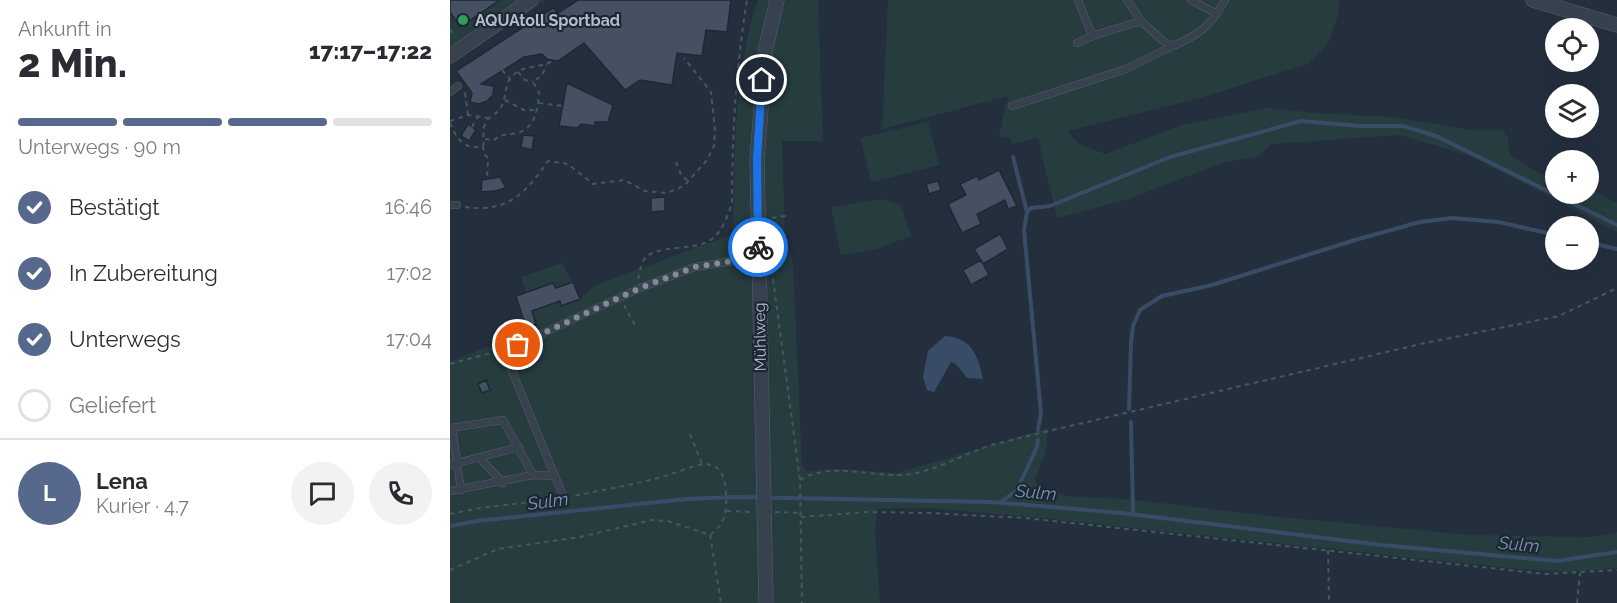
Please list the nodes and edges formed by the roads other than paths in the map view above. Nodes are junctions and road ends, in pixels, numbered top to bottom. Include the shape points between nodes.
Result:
1 (531, 0) edge
2 (777, 0) edge
3 (1078, 0) edge
4 (1127, 0) edge
5 (1191, 0) edge
6 (1225, 0) edge
7 (1533, 0) edge
8 (1217, 14) junction
9 (1141, 21) junction
10 (1617, 25) edge
11 (1095, 35) junction
12 (1077, 43) dead end
13 (1173, 46) junction
14 (450, 56) edge
15 (458, 86) dead end
16 (450, 92) edge
17 (1012, 106) dead end
18 (758, 257) junction
19 (451, 428) edge
20 (519, 447) junction
21 (480, 458) junction
22 (454, 464) edge
23 (533, 475) junction
24 (555, 476) junction
25 (503, 483) junction
26 (461, 490) junction
27 (450, 491) edge
28 (564, 498) road end
29 (766, 603) edge

1 - 14 street
2 - 18 street, Mühlweg via 761,96
3 - 11 lane
4 - 9 lane
5 - 8 lane
6 - 8 lane
7 - 10 street
8 - 13 lane via 1203,31
9 - 11 lane
9 - 13 lane
11 - 12 lane
13 - 17 lane via 1126,69
15 - 16 lane
18 - 24 lane via 695,267 518,345 509,364
18 - 29 street, Mühlweg
19 - 20 lane via 503,420
19 - 22 lane
20 - 21 lane
20 - 23 lane
21 - 22 lane
21 - 25 lane
22 - 26 lane
23 - 24 lane
23 - 25 lane
24 - 28 lane
25 - 26 lane
26 - 27 lane

